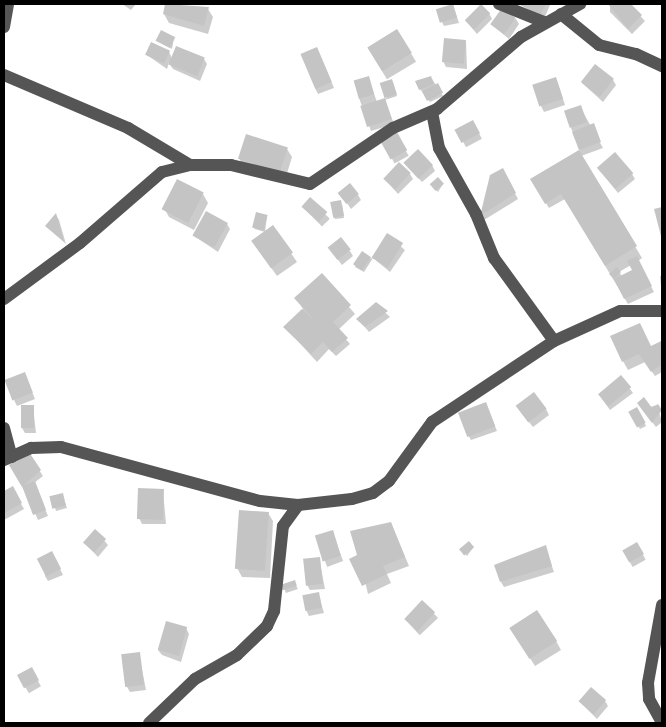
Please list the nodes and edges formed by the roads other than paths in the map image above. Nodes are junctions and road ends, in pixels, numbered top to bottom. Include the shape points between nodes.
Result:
1 (8, 4) edge
2 (499, 4) edge
3 (580, 4) edge
4 (561, 14) junction
5 (544, 22) junction
6 (4, 27) edge
7 (662, 66) edge
8 (4, 75) edge
9 (432, 112) junction
10 (190, 164) junction
11 (4, 299) edge
12 (662, 311) edge
13 (554, 341) junction
14 (4, 428) edge
15 (8, 458) edge
16 (298, 505) junction
17 (662, 605) edge
18 (662, 722) edge
19 (149, 723) edge

1 - 6 street
2 - 5 street
3 - 4 street
4 - 5 street
4 - 7 street via 598,46 636,54
5 - 9 street via 472,75
8 - 10 street via 128,128
9 - 10 street via 392,128 310,184 240,167
9 - 13 street via 439,148 476,214 494,258
10 - 11 street via 162,172 80,243
12 - 13 street via 620,311
13 - 16 street via 432,422 389,481 373,493
14 - 15 street
15 - 16 street via 44,447 74,449 260,500
16 - 19 street via 283,526 274,610 267,626 237,655 194,679
17 - 18 street via 648,683 649,699

